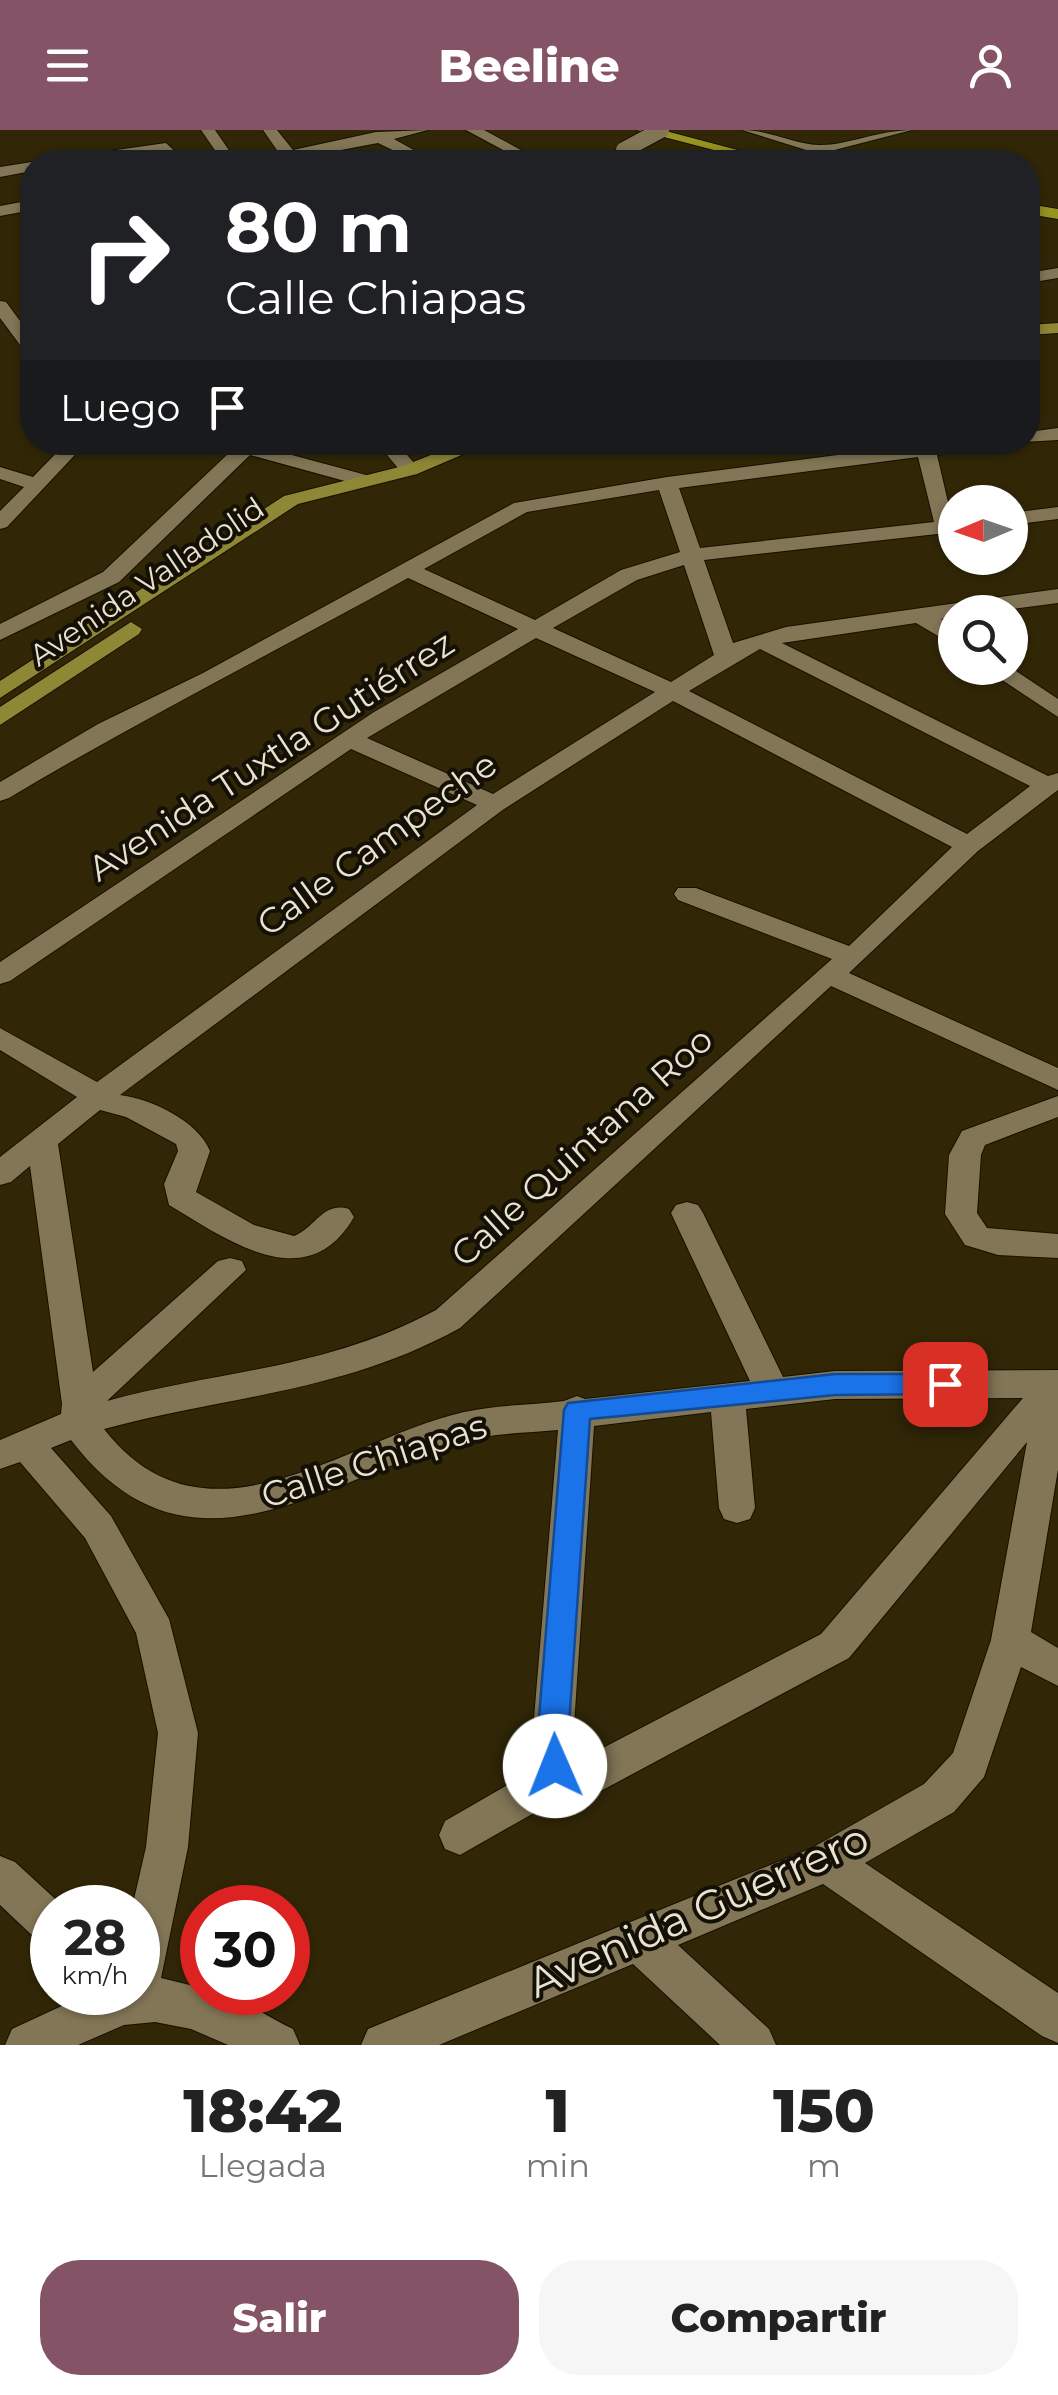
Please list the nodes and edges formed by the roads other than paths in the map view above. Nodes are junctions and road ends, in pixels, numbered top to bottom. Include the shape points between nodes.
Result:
1 (270, 130) edge
2 (421, 130) edge
3 (474, 130) edge
4 (617, 130) edge
5 (644, 130) edge
6 (660, 130) edge
7 (749, 130) edge
8 (904, 130) edge
9 (378, 133) edge
10 (285, 150) edge
11 (322, 150) edge
12 (407, 150) edge
13 (513, 150) edge
14 (624, 150) edge
15 (694, 150) edge
16 (726, 150) edge
17 (4, 311) edge
18 (20, 332) edge
19 (67, 455) edge
20 (241, 455) edge
21 (280, 455) edge
22 (397, 455) edge
23 (449, 455) edge
24 (887, 455) edge
25 (928, 455) edge
26 (410, 470) junction
27 (0, 473) edge
28 (363, 480) junction
29 (668, 483) junction
30 (40, 486) junction
31 (938, 488) edge
32 (325, 492) junction
33 (1058, 513) edge
34 (1028, 517) edge
35 (0, 523) edge
36 (938, 527) edge
37 (692, 556) junction
38 (404, 569) junction
39 (1058, 596) edge
40 (573, 608) junction
41 (921, 616) junction
42 (938, 628) edge
43 (535, 631) junction
44 (0, 633) edge
45 (759, 640) junction
46 (726, 657) junction
47 (623, 669) junction
48 (1021, 685) edge
49 (0, 690) edge
50 (671, 691) junction
51 (1058, 710) edge
52 (0, 718) edge
53 (348, 739) junction
54 (1052, 783) edge
55 (0, 792) edge
56 (495, 804) junction
57 (969, 845) junction
58 (687, 894) dead end
59 (841, 966) junction
60 (0, 974) edge
61 (0, 1037) edge
62 (1058, 1080) edge
63 (98, 1096) junction
64 (1058, 1106) edge
65 (42, 1138) junction
66 (0, 1174) edge
67 (687, 1213) dead end
68 (338, 1217) dead end
69 (1058, 1246) edge
70 (230, 1270) dead end
71 (1056, 1384) edge
72 (772, 1390) junction
73 (727, 1395) junction
74 (578, 1410) junction
75 (79, 1413) junction
76 (13, 1450) edge
77 (737, 1508) dead end
78 (1010, 1640) junction
79 (1058, 1669) edge
80 (562, 1775) junction
81 (460, 1834) dead end
82 (826, 1862) junction
83 (0, 1876) edge
84 (157, 1885) edge
85 (30, 1904) edge
86 (639, 1939) junction
87 (160, 1999) edge
88 (86, 2015) edge
89 (1058, 2020) edge
90 (28, 2045) edge
91 (277, 2045) edge
92 (384, 2045) edge
93 (753, 2045) edge

1 - 10 street
2 - 9 street
3 - 13 street
4 - 15 highway
5 - 16 highway
6 - 14 street, bridge
7 - 8 street via 819,150
9 - 11 street
9 - 12 street
17 - 18 street
19 - 30 street
20 - 44 street via 112,577
21 - 28 street
22 - 26 street
23 - 26 main road, Avenida Valladolid
24 - 29 street
25 - 31 street
26 - 28 main road, Avenida Valladolid
27 - 30 street
28 - 32 main road, Avenida Valladolid
29 - 37 street
29 - 38 street via 521,508
30 - 35 street
32 - 49 main road, Avenida Valladolid via 291,500
32 - 52 main road, Avenida Valladolid
33 - 34 street
36 - 37 street, Avenida Tuxtla Gutiérrez
37 - 40 street, Avenida Tuxtla Gutiérrez via 628,574
37 - 46 street
38 - 43 street
38 - 55 street
39 - 41 street, Calle Campeche
40 - 43 street, Avenida Tuxtla Gutiérrez
40 - 47 street
41 - 42 street
41 - 45 street, Calle Campeche
43 - 47 street
43 - 53 street, Avenida Tuxtla Gutiérrez
45 - 46 street, Calle Campeche
45 - 54 street
46 - 50 street, Calle Campeche
47 - 50 street
48 - 51 street
50 - 56 street, Calle Campeche
50 - 57 street
53 - 56 street
53 - 60 street, Avenida Tuxtla Gutiérrez
54 - 57 street, Calle Quintana Roo
56 - 63 street, Calle Campeche
57 - 59 street, Calle Quintana Roo
58 - 59 street
59 - 62 street
59 - 75 street, Calle Quintana Roo via 448,1319 415,1340 357,1364
61 - 63 street
63 - 65 street, Calle Campeche
63 - 68 street via 188,1138 194,1151 180,1197 264,1244 313,1242
64 - 69 street via 973,1138 965,1155 961,1214 976,1237
65 - 66 street, Calle Campeche
65 - 75 street
67 - 72 street
70 - 75 street
71 - 72 street, Calle Chiapas
71 - 78 street, Avenida Guerrero
71 - 80 street via 836,1646 582,1780
72 - 73 street, Calle Chiapas
73 - 74 street, Calle Chiapas
73 - 77 street
74 - 75 street, Calle Chiapas via 465,1426 301,1488 208,1505 170,1500 108,1461
74 - 80 street via 552,1754
75 - 76 street
76 - 84 street via 98,1527 155,1631 178,1733
78 - 79 street
78 - 82 street, Avenida Guerrero via 970,1764 957,1781
80 - 81 street
82 - 86 street, Avenida Guerrero
82 - 89 street
83 - 85 street
86 - 92 street, Avenida Guerrero
86 - 93 street
87 - 91 street via 196,2008
88 - 90 street

